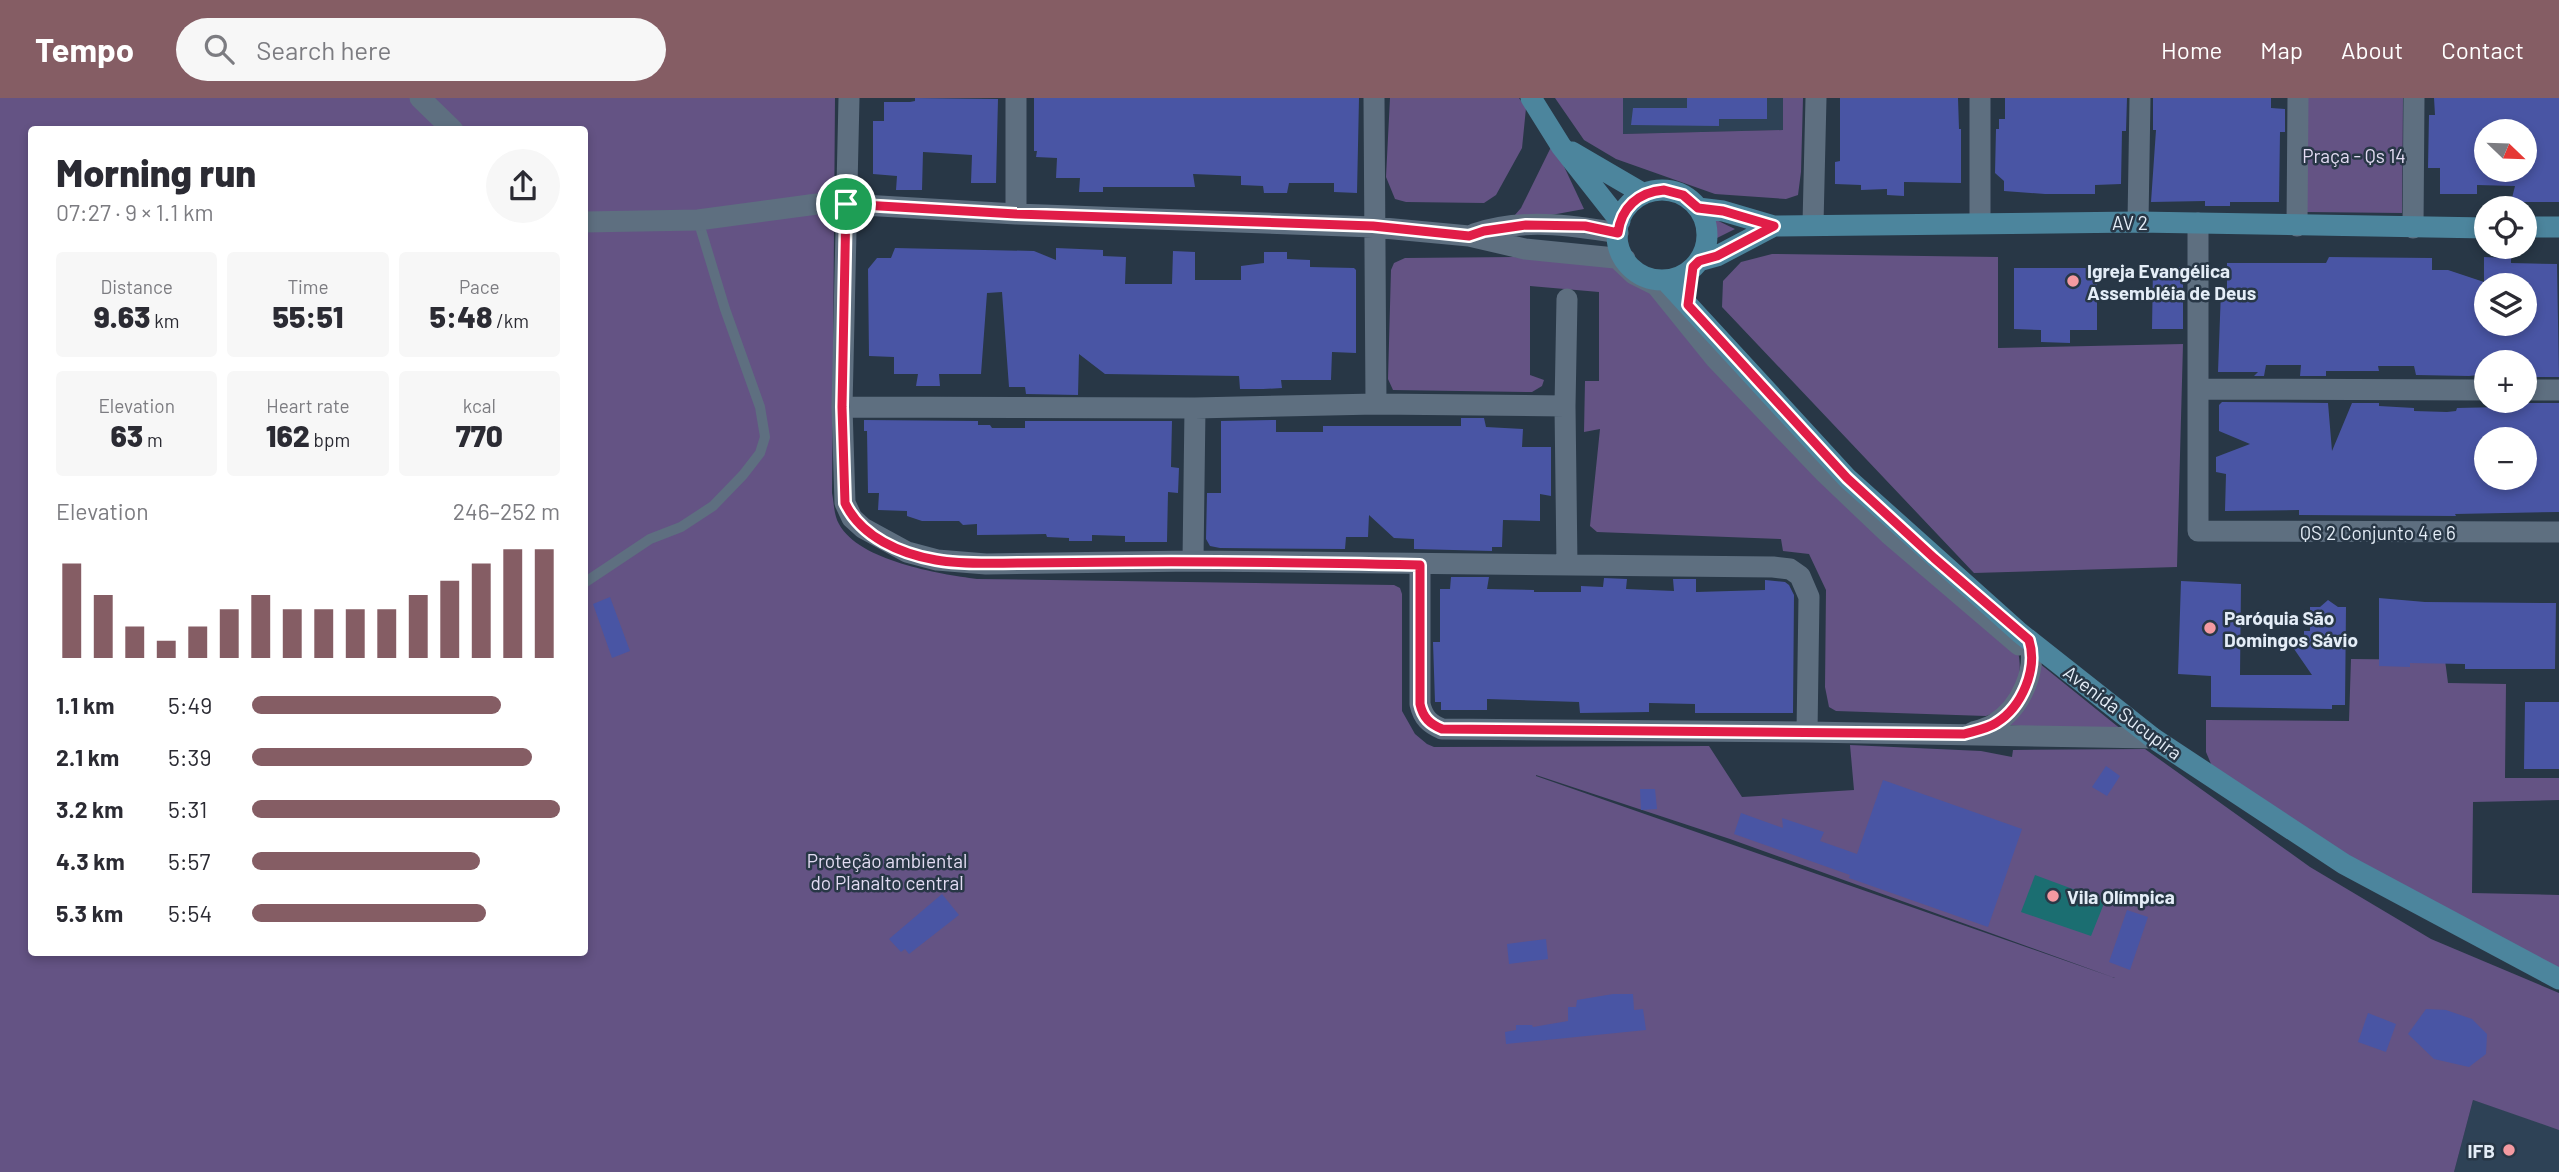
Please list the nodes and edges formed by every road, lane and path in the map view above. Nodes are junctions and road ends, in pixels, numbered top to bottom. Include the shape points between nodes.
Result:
1 (420, 98) edge
2 (849, 98) edge
3 (1016, 98) edge
4 (1374, 98) edge
5 (1816, 98) edge
6 (1980, 98) edge
7 (2140, 98) edge
8 (2298, 98) edge
9 (2414, 98) edge
10 (1526, 103) edge
11 (449, 126) edge
12 (1562, 146) junction
13 (1644, 194) junction
14 (846, 204) junction
15 (1698, 208) junction
16 (1016, 214) junction
17 (698, 220) junction
18 (588, 222) edge
19 (2138, 222) junction
20 (1980, 223) junction
21 (2198, 223) junction
22 (1813, 224) junction
23 (1373, 226) junction
24 (1774, 226) junction
25 (2297, 226) junction
26 (1619, 227) junction
27 (2559, 227) edge
28 (2413, 228) junction
29 (2474, 228) edge
30 (2537, 228) edge
31 (1469, 236) junction
32 (1620, 258) junction
33 (1696, 264) junction
34 (1665, 280) junction
35 (1567, 299) dead end
36 (1688, 305) junction
37 (2198, 389) junction
38 (2474, 390) edge
39 (2537, 390) edge
40 (2559, 390) edge
41 (1376, 404) junction
42 (1565, 406) junction
43 (842, 407) junction
44 (1195, 408) junction
45 (2559, 532) edge
46 (1193, 561) junction
47 (1420, 565) junction
48 (1567, 565) junction
49 (588, 580) edge
50 (2030, 648) junction
51 (1807, 732) junction
52 (1964, 734) junction
53 (2146, 738) junction
54 (2559, 979) edge

1 - 11 street
2 - 14 street
3 - 16 street
4 - 23 street
5 - 22 street
6 - 20 street
7 - 19 street
8 - 25 street
9 - 28 street
10 - 12 street
12 - 13 street
12 - 26 street
13 - 15 street via 1673,192
13 - 26 street via 1629,205
14 - 16 street
14 - 17 street
14 - 43 street
15 - 24 street, AV 2
15 - 33 street via 1707,234
16 - 23 street
17 - 18 street
17 - 49 lane via 760,407 765,437 760,453 713,506 681,527 650,539
19 - 20 street, AV 2
19 - 21 street, AV 2
20 - 22 street, AV 2
21 - 25 street, AV 2
21 - 37 street
22 - 24 street, AV 2
23 - 31 street
23 - 41 street
24 - 33 street, AV 2
25 - 28 street, AV 2
26 - 31 street via 1526,225
26 - 32 street
27 - 30 street
28 - 29 street, AV 2
31 - 32 street via 1525,249
32 - 34 street via 1643,276
32 - 50 street via 1634,274 1656,285 1715,358 1889,534
33 - 34 street via 1685,274
33 - 36 street
34 - 36 street, Avenida Sucupira
35 - 42 street
36 - 50 street, Avenida Sucupira via 1847,478
37 - 38 street
37 - 45 street, QS 2 Conjunto 4 e 6 via 2197,530
39 - 40 street
41 - 42 street
41 - 44 street
42 - 48 street
43 - 44 street
43 - 46 street via 845,503 863,528 907,552 986,564
44 - 46 street
46 - 47 street
47 - 48 street
47 - 51 street via 1420,704 1427,720 1442,729
48 - 51 street via 1790,569 1800,576 1809,597
50 - 52 street via 2028,679 2014,705 1996,723
50 - 53 street, Avenida Sucupira
51 - 52 street
52 - 53 street
53 - 54 street, Avenida Sucupira via 2344,864

